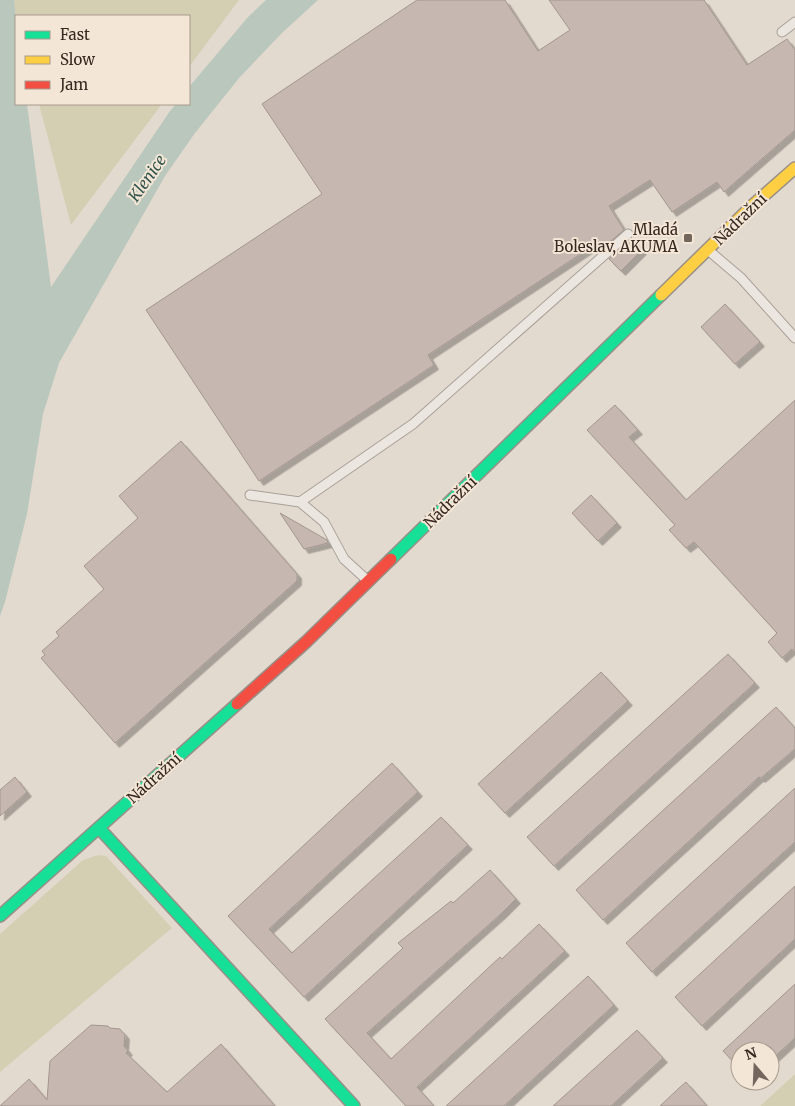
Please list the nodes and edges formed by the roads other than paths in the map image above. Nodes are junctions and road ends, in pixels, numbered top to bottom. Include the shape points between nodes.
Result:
1 (795, 22) edge
2 (782, 32) dead end
3 (795, 168) edge
4 (628, 234) dead end
5 (707, 250) junction
6 (795, 338) edge
7 (250, 495) dead end
8 (300, 502) junction
9 (368, 582) junction
10 (99, 828) junction
11 (0, 916) edge
12 (354, 1106) edge

1 - 2 lane
3 - 5 street, Nádražní
4 - 8 lane via 413,424
5 - 6 lane via 741,278
5 - 9 street, Nádražní
7 - 8 lane
8 - 9 lane via 324,522 344,559
9 - 10 street, Nádražní
10 - 11 street, Nádražní
10 - 12 street

